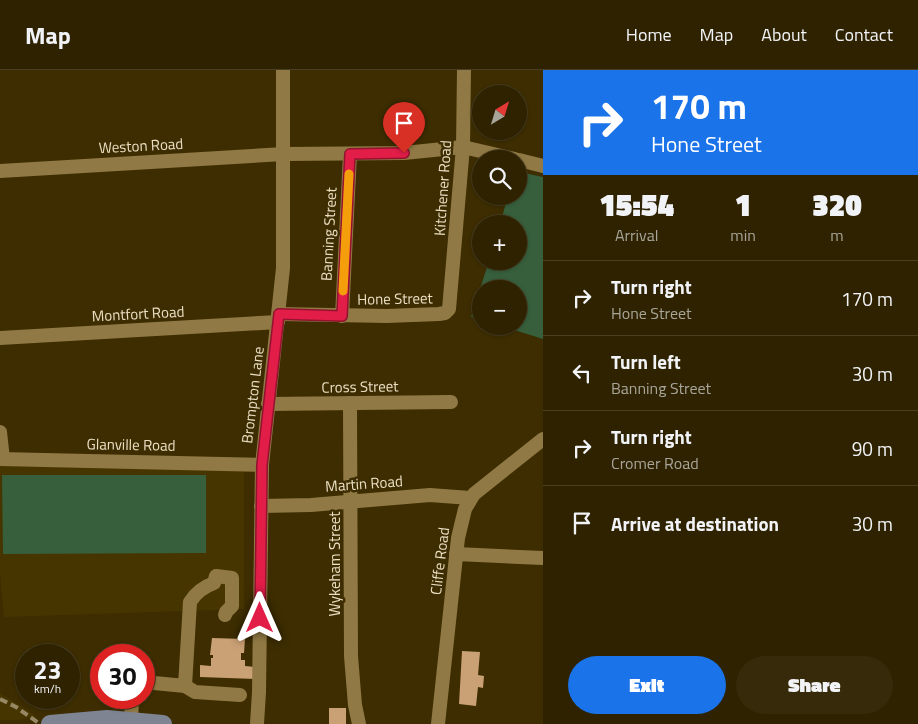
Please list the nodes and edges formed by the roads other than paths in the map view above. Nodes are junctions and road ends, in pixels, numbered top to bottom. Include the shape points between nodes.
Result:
1 (283, 70) edge
2 (464, 70) edge
3 (463, 147) junction
4 (476, 150) edge
5 (284, 154) junction
6 (350, 154) junction
7 (527, 162) edge
8 (543, 166) edge
9 (0, 171) edge
10 (449, 309) joint
11 (342, 316) junction
12 (279, 318) junction
13 (0, 338) edge
14 (451, 402) dead end
15 (268, 404) junction
16 (350, 404) junction
17 (0, 432) edge
18 (543, 439) edge
19 (537, 451) edge
20 (1, 459) edge
21 (262, 465) junction
22 (470, 498) junction
23 (351, 502) junction
24 (261, 506) junction
25 (456, 554) junction
26 (543, 558) edge
27 (225, 615) dead end
28 (155, 683) edge
29 (185, 686) junction
30 (240, 695) dead end
31 (132, 709) edge
32 (131, 721) junction
33 (74, 723) edge
34 (50, 724) edge
35 (163, 724) edge
36 (257, 724) edge
37 (359, 724) edge
38 (438, 724) edge

1 - 5 street, Brompton Lane
2 - 3 street, Kitchener Road
3 - 4 street, Weston Road
3 - 6 street, Weston Road
3 - 10 street, Kitchener Road
5 - 6 street, Weston Road
5 - 9 street, Weston Road
5 - 12 street, Brompton Lane via 284,268
6 - 11 street, Banning Street
7 - 8 street, Weston Road
10 - 11 street, Hone Street via 439,314
11 - 12 street, Hone Street
12 - 13 street, Montfort Road
12 - 15 street, Brompton Lane
14 - 16 street, Cross Street
15 - 16 street, Cross Street
15 - 21 street, Brompton Lane
16 - 23 street, Wykeham Street
17 - 20 street
18 - 19 street, Cliffe Road
19 - 22 street, Cliffe Road
20 - 21 street, Glanville Road
21 - 24 street, Brompton Lane
22 - 23 street, Martin Road via 430,495
22 - 25 street, Cliffe Road via 461,520
23 - 24 street, Martin Road
23 - 37 street, Wykeham Street via 351,656
24 - 36 street, Brompton Lane
25 - 26 street
25 - 38 street, Cliffe Road
27 - 29 street via 232,606 232,578 216,576 214,583 195,594 190,602
28 - 29 street
29 - 30 street via 195,692
31 - 32 street
32 - 33 main road via 107,719
32 - 35 main road
33 - 34 main road

